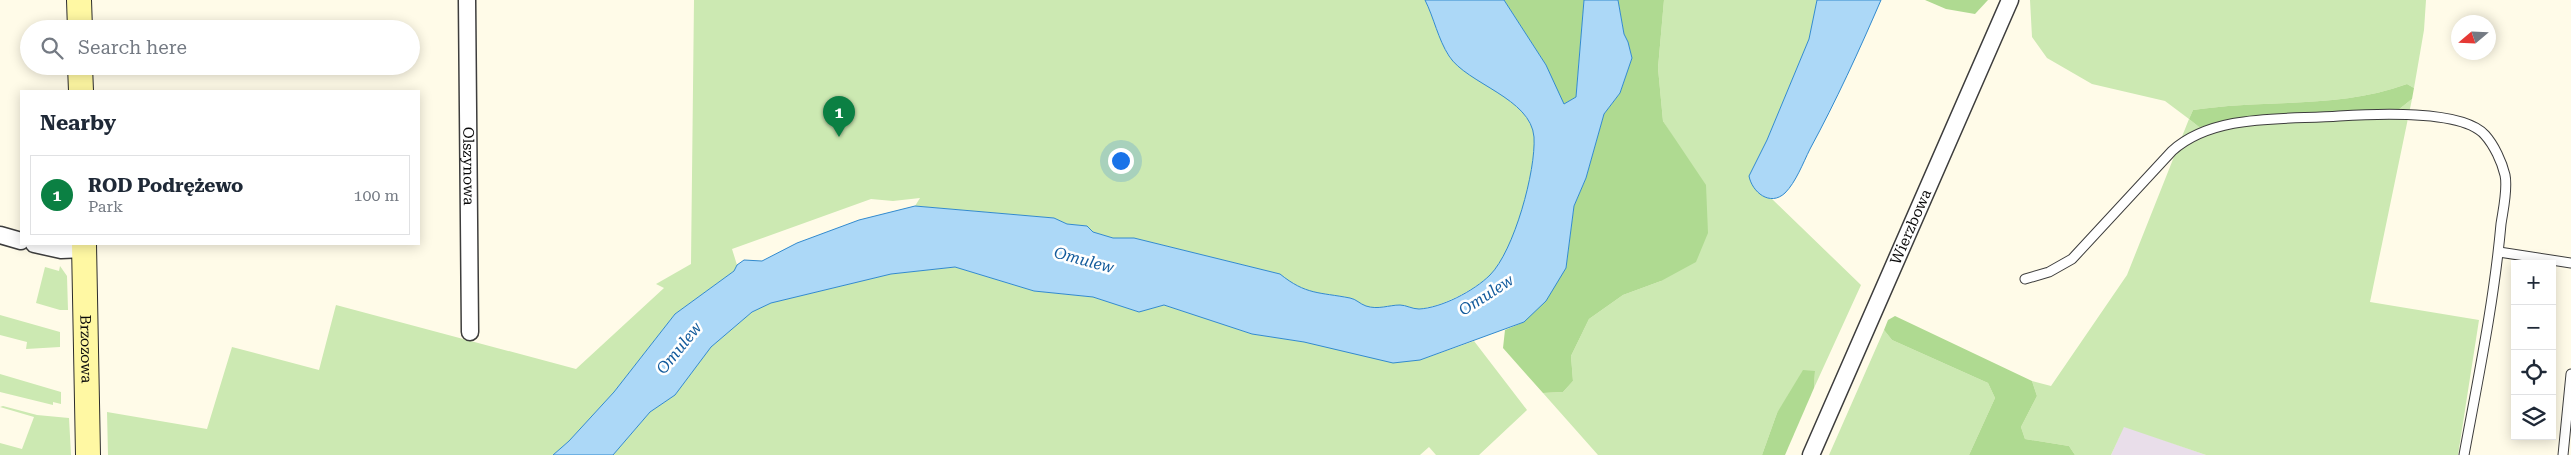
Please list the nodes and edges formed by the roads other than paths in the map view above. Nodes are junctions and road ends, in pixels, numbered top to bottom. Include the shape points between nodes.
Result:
1 (79, 0) edge
2 (467, 0) edge
3 (2010, 0) edge
4 (80, 20) edge
5 (80, 75) edge
6 (81, 90) edge
7 (0, 235) edge
8 (20, 240) edge
9 (38, 245) edge
10 (84, 247) edge
11 (2499, 252) junction
12 (2571, 263) edge
13 (2025, 279) dead end
14 (470, 332) dead end
15 (2571, 374) edge
16 (88, 455) edge
17 (1811, 455) edge
18 (2464, 455) edge
19 (2563, 455) edge

1 - 4 main road
2 - 14 street, Olszynowa
3 - 17 street, Wierzbowa
5 - 6 main road
7 - 8 street
9 - 10 street via 61,250
10 - 16 main road, Brzozowa
11 - 12 lane
11 - 13 lane via 2506,177 2496,150 2485,134 2470,124 2417,115 2373,114 2217,126 2184,140 2072,259 2050,272
11 - 18 lane
15 - 19 lane

